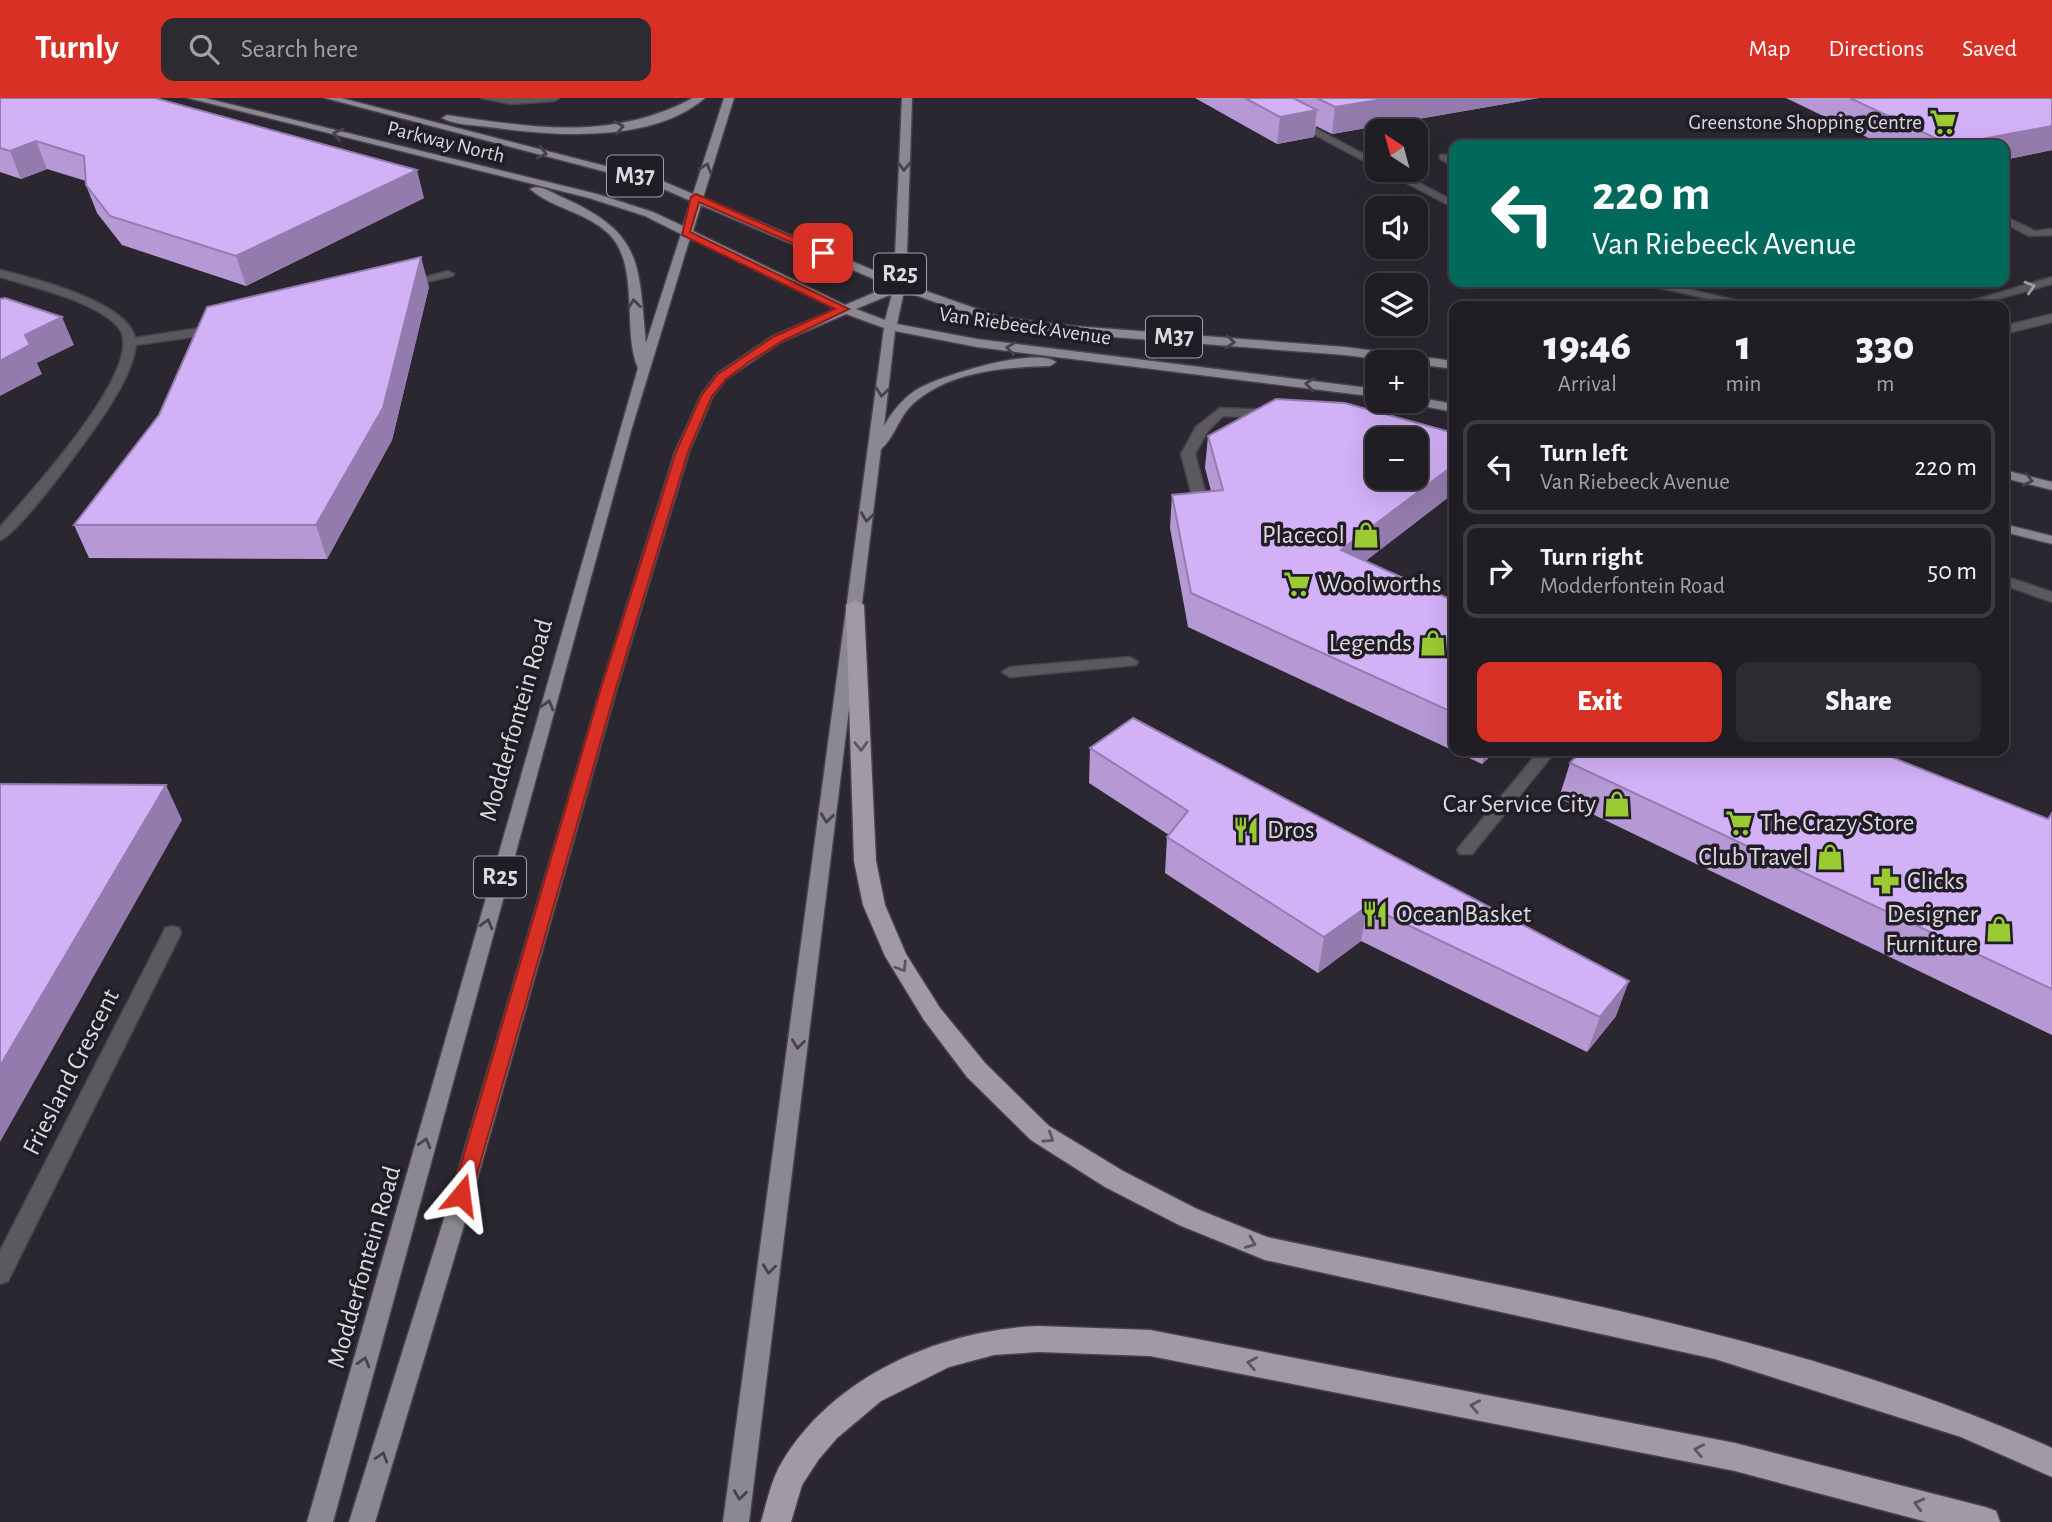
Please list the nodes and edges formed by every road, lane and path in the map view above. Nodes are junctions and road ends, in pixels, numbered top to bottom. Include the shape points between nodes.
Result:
1 (193, 98) edge
2 (330, 98) edge
3 (486, 98) edge
4 (554, 98) edge
5 (700, 98) edge
6 (729, 98) edge
7 (907, 98) edge
8 (1251, 98) edge
9 (357, 104) junction
10 (1444, 157) dead end
11 (1365, 159) edge
12 (1449, 160) edge
13 (511, 178) junction
14 (1410, 182) edge
15 (696, 197) junction
16 (1449, 202) edge
17 (2009, 222) edge
18 (2052, 232) edge
19 (685, 233) junction
20 (0, 272) edge
21 (448, 274) dead end
22 (2052, 280) edge
23 (900, 286) junction
24 (1652, 287) edge
25 (1663, 287) edge
26 (388, 288) edge
27 (1690, 301) edge
28 (1732, 301) edge
29 (1978, 301) edge
30 (844, 309) junction
31 (2052, 318) edge
32 (231, 326) edge
33 (890, 326) junction
34 (2009, 329) edge
35 (132, 342) junction
36 (1130, 361) junction
37 (1449, 364) edge
38 (642, 372) junction
39 (1365, 391) edge
40 (1428, 403) edge
41 (1449, 407) edge
42 (1290, 415) edge
43 (876, 449) junction
44 (2009, 475) edge
45 (2052, 486) edge
46 (1202, 507) edge
47 (2009, 529) edge
48 (0, 536) edge
49 (2052, 540) edge
50 (2009, 582) edge
51 (2052, 597) edge
52 (855, 605) junction
53 (1129, 662) dead end
54 (1010, 672) dead end
55 (1544, 756) edge
56 (1466, 850) dead end
57 (172, 933) dead end
58 (0, 1274) edge
59 (2052, 1463) edge
60 (320, 1522) edge
61 (362, 1522) edge
62 (736, 1522) edge
63 (776, 1522) edge
64 (1985, 1522) edge

13 -> 1 main road, Parkway North / M37
2 - 9 main road, M37
3 - 4 lane
9 -> 5 main road via 509,127 582,132 648,121
15 -> 6 main road, Modderfontein Road / R25
7 -> 23 main road, R25
8 - 11 lane
9 -> 15 main road, M37 via 633,175
10 - 12 lane
13 - 19 main road, Parkway North / M37 via 593,196 649,214
38 -> 13 main road via 630,262 622,243 592,217
14 - 16 lane
15 - 19 main road, Modderfontein Road / R25
15 - 23 main road, M37
17 - 18 lane via 2033,234
19 - 30 main road, Van Riebeeck Avenue / M37
19 - 38 main road, Modderfontein Road / R25
20 - 35 lane via 112,316 130,331
21 - 26 lane
29 -> 22 lane
23 - 30 main road
23 - 33 main road, R25
23 -> 37 main road, Van Riebeeck Avenue / M37 via 995,319 1032,325 1345,351
24 - 27 lane
25 - 28 lane
30 - 33 main road, Van Riebeeck Avenue / M37
61 -> 30 main road via 682,452 706,396 722,376 777,340
31 - 34 lane
32 - 35 lane
36 -> 33 main road, Van Riebeeck Avenue / M37 via 977,343
33 -> 43 main road, R25
35 - 48 lane via 131,354 108,398 58,469
39 -> 36 main road, Van Riebeeck Avenue / M37
36 - 43 main road via 999,365 946,380 906,404
60 -> 38 main road, Modderfontein Road / R25
40 - 41 main road
42 - 46 lane via 1220,412 1200,430 1188,454
43 -> 52 main road, R25
44 -> 45 main road
47 - 49 main road
50 - 51 lane
52 -> 59 highway via 865,861 874,905 895,956 932,1014 976,1070 1040,1133 1188,1217 1265,1248 1715,1346 1966,1424
52 -> 62 main road, R25
53 - 54 lane
55 - 56 lane
57 - 58 lane, Friesland Crescent
64 -> 63 highway via 1708,1451 1150,1343 1052,1339 975,1345 910,1370 862,1397 825,1431 793,1472

